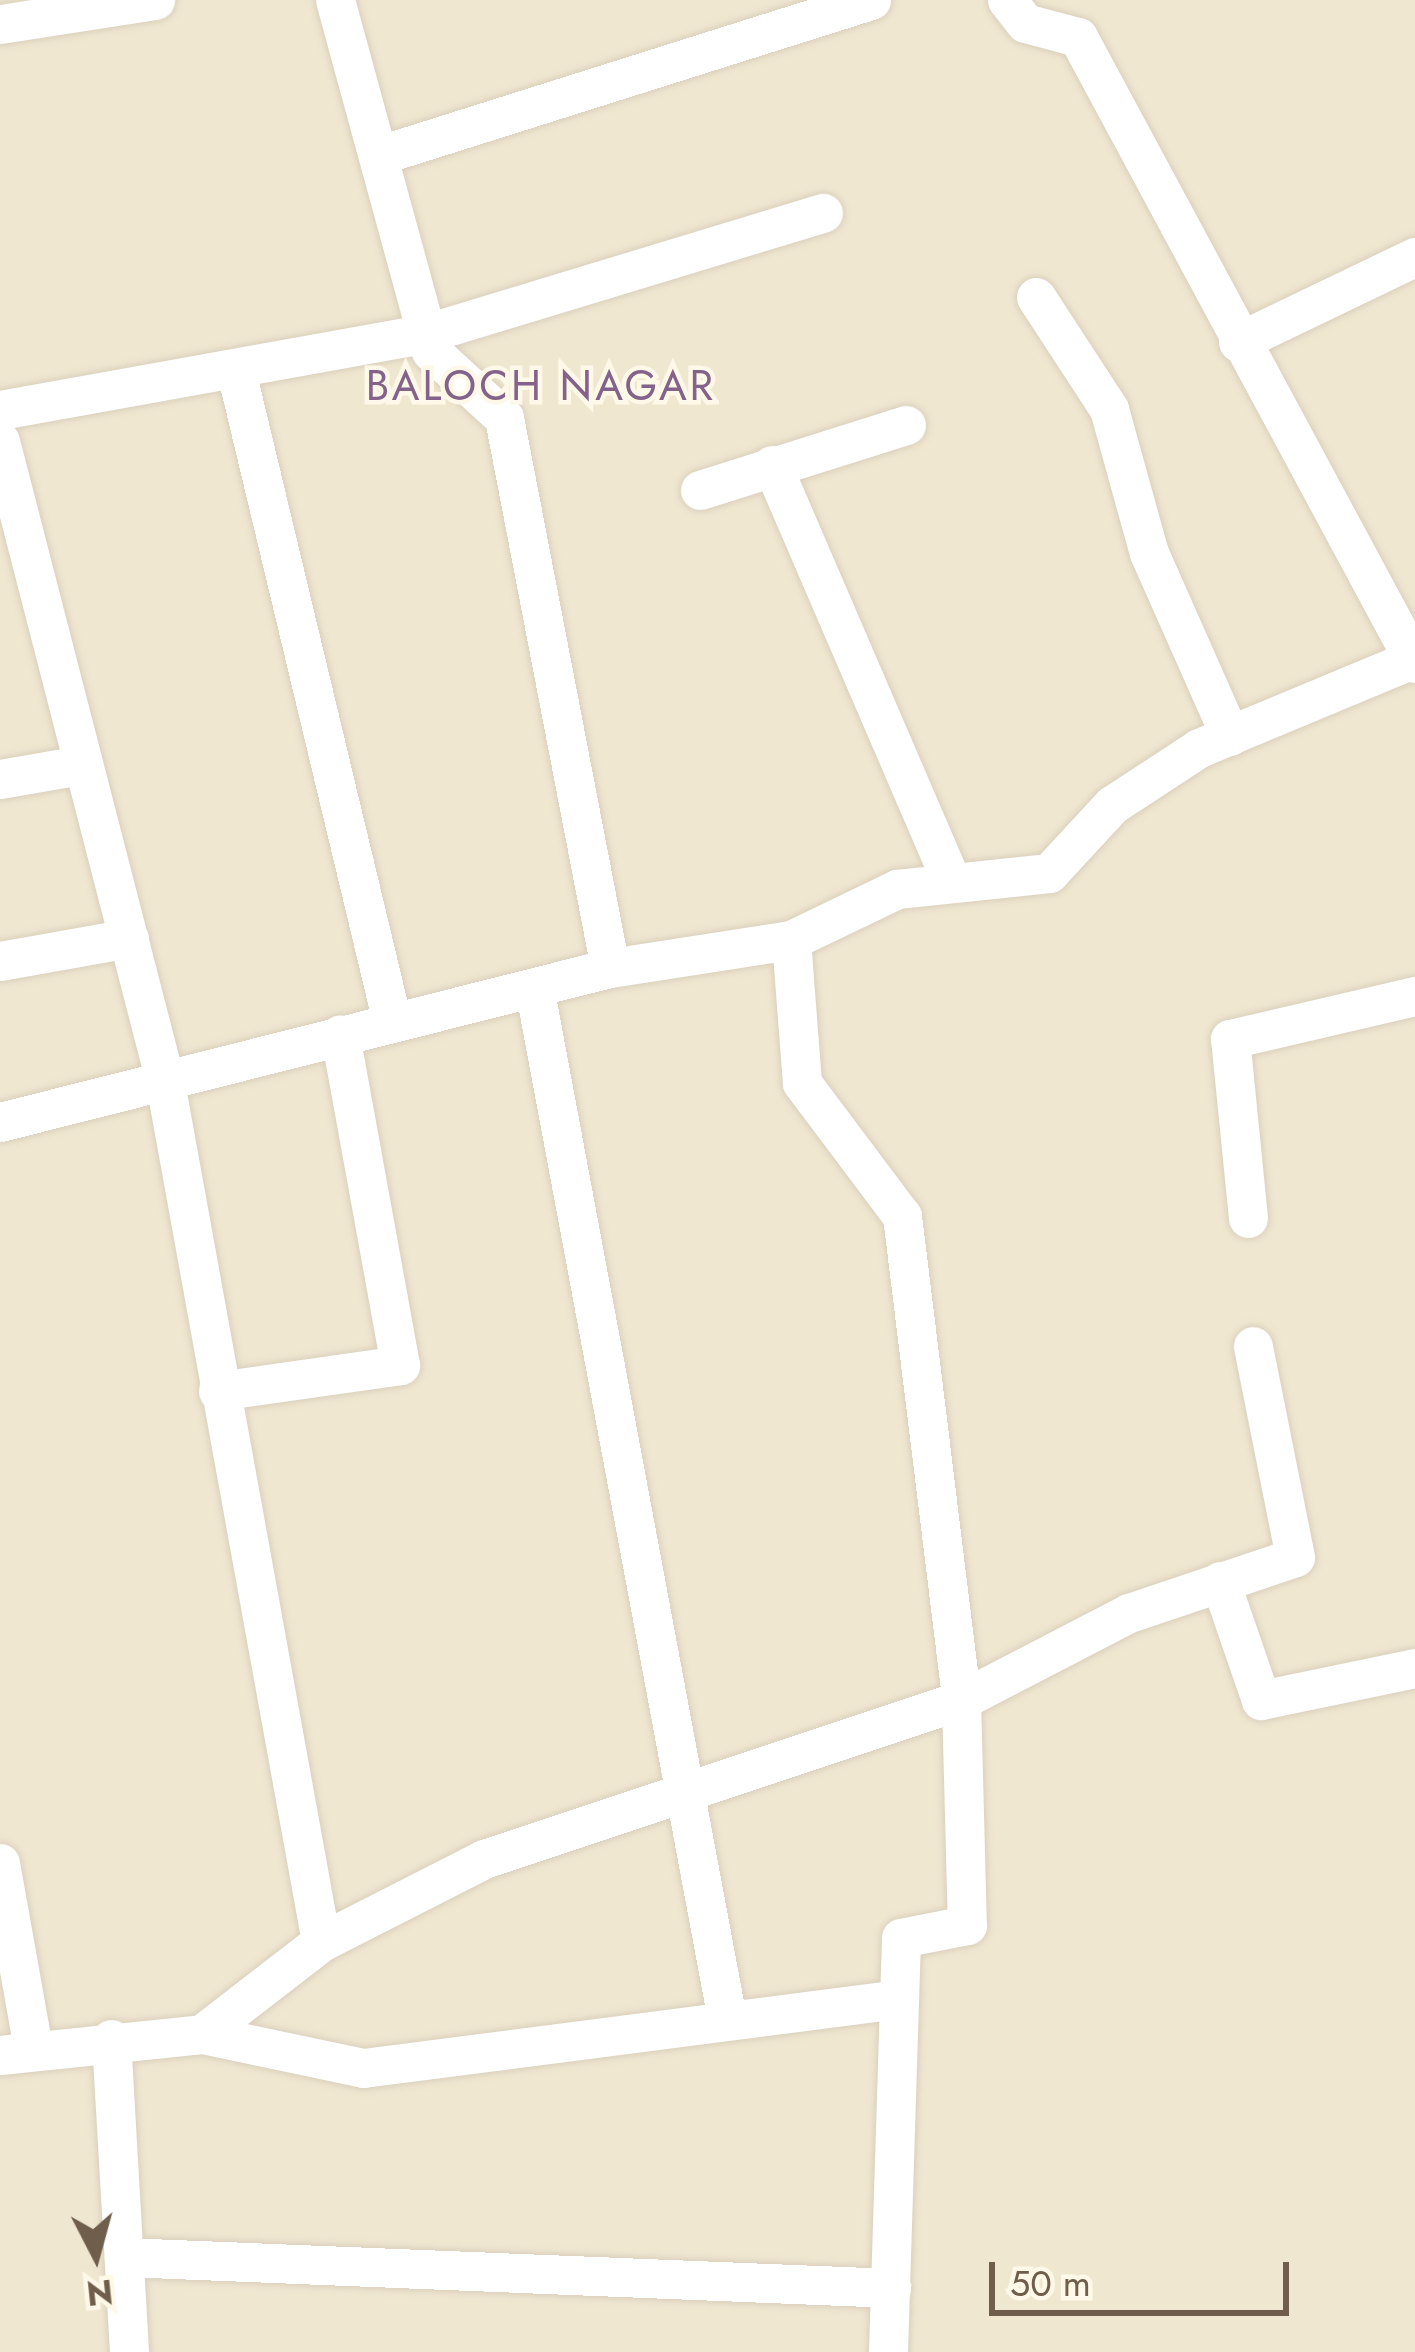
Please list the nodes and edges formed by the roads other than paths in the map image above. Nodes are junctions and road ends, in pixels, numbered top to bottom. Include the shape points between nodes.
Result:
1 (154, 0) edge
2 (334, 0) edge
3 (871, 0) edge
4 (1007, 0) edge
5 (0, 24) edge
6 (380, 155) junction
7 (823, 213) dead end
8 (1415, 257) edge
9 (1036, 297) dead end
10 (424, 334) junction
11 (1238, 342) junction
12 (236, 371) junction
13 (0, 410) edge
14 (906, 425) dead end
15 (0, 441) edge
16 (772, 465) junction
17 (700, 490) dead end
18 (15, 588) edge
19 (1414, 661) edge
20 (1230, 736) junction
21 (81, 765) junction
22 (0, 779) edge
23 (952, 882) junction
24 (129, 938) junction
25 (791, 940) junction
26 (0, 962) edge
27 (610, 968) junction
28 (535, 992) junction
29 (1415, 996) edge
30 (392, 1022) junction
31 (340, 1034) junction
32 (164, 1078) junction
33 (0, 1122) edge
34 (1248, 1218) dead end
35 (1253, 1346) dead end
36 (218, 1391) junction
37 (1220, 1581) junction
38 (1415, 1668) edge
39 (961, 1700) junction
40 (688, 1792) junction
41 (0, 1863) edge
42 (320, 1942) junction
43 (899, 1999) junction
44 (727, 2019) junction
45 (202, 2034) junction
46 (111, 2039) junction
47 (16, 2052) edge
48 (124, 2257) junction
49 (891, 2288) junction
50 (129, 2352) edge
51 (888, 2352) edge

1 - 5 street
2 - 6 street
3 - 6 street
4 - 11 street via 1025,23 1078,37
6 - 10 street
7 - 10 street
8 - 11 street
9 - 20 street via 1109,410 1149,553
10 - 12 street
10 - 27 street via 504,418
11 - 19 street
12 - 13 street
12 - 30 street
14 - 16 street
15 - 18 street
16 - 17 street
16 - 23 street
18 - 21 street
19 - 20 street
20 - 23 street via 1112,806 1049,873
21 - 22 street
21 - 24 street
23 - 25 street via 856,900
24 - 26 street
24 - 32 street
25 - 27 street
25 - 39 street via 802,1083 902,1216
27 - 28 street
28 - 30 street
28 - 40 street
29 - 34 street via 1230,1040
30 - 31 street
31 - 32 street
31 - 36 street via 400,1365
32 - 33 street
32 - 36 street
35 - 37 street via 1295,1557
36 - 42 street
37 - 38 street via 1262,1700
37 - 39 street via 1130,1613
39 - 40 street
39 - 43 street via 967,1925 902,1938
40 - 42 street via 484,1859
40 - 44 street
41 - 47 street
42 - 45 street
43 - 44 street
43 - 49 street
44 - 45 street via 363,2068
45 - 46 street
46 - 47 street
46 - 48 street
48 - 49 street
48 - 50 street
49 - 51 street

